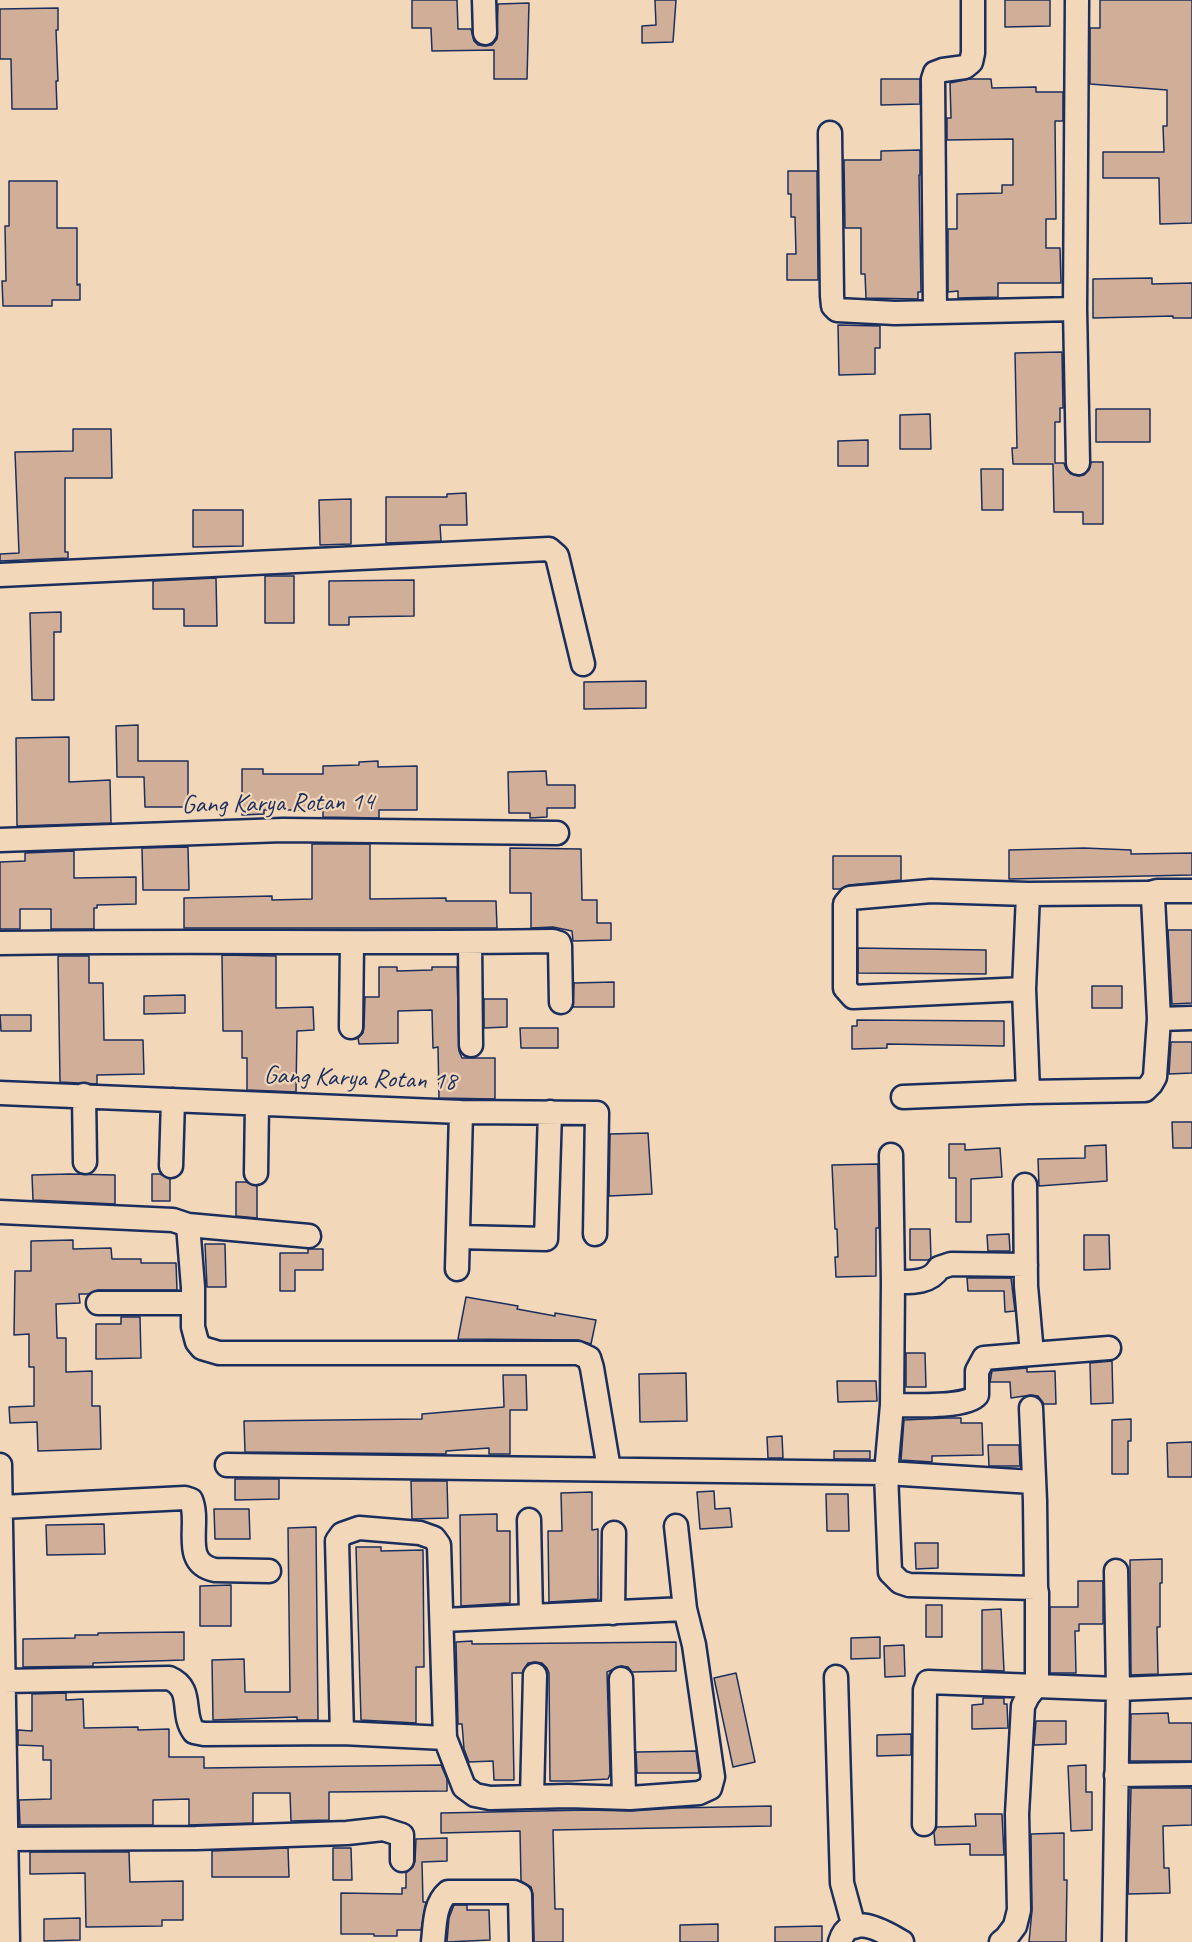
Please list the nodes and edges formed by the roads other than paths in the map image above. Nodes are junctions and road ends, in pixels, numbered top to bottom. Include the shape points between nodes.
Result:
1 (484, 0) edge
2 (973, 0) edge
3 (1077, 0) edge
4 (485, 33) dead end
5 (830, 133) dead end
6 (1075, 309) junction
7 (936, 312) junction
8 (1078, 463) dead end
9 (0, 575) edge
10 (583, 663) dead end
11 (557, 833) dead end
12 (0, 840) edge
13 (1192, 891) edge
14 (1150, 893) junction
15 (1029, 894) junction
16 (470, 942) junction
17 (0, 943) edge
18 (352, 943) junction
19 (1024, 989) junction
20 (561, 1002) dead end
21 (1192, 1018) edge
22 (1159, 1019) junction
23 (351, 1027) dead end
24 (471, 1045) dead end
25 (1028, 1092) junction
26 (0, 1093) edge
27 (84, 1095) junction
28 (903, 1097) dead end
29 (172, 1100) junction
30 (257, 1104) junction
31 (461, 1112) junction
32 (549, 1113) junction
33 (891, 1155) dead end
34 (85, 1162) dead end
35 (171, 1166) dead end
36 (256, 1173) dead end
37 (1025, 1185) dead end
38 (0, 1212) edge
39 (188, 1225) junction
40 (595, 1234) dead end
41 (309, 1236) dead end
42 (458, 1237) junction
43 (1026, 1265) junction
44 (457, 1269) dead end
45 (893, 1282) junction
46 (98, 1303) dead end
47 (193, 1303) junction
48 (1109, 1348) dead end
49 (1032, 1354) junction
50 (892, 1405) junction
51 (1031, 1408) dead end
52 (228, 1465) dead end
53 (0, 1466) edge
54 (609, 1469) junction
55 (886, 1473) junction
56 (1033, 1482) junction
57 (2, 1507) junction
58 (529, 1520) dead end
59 (676, 1526) dead end
60 (614, 1533) dead end
61 (269, 1570) dead end
62 (1116, 1571) dead end
63 (1036, 1588) junction
64 (686, 1609) junction
65 (613, 1613) junction
66 (531, 1616) junction
67 (442, 1620) junction
68 (535, 1675) dead end
69 (836, 1677) dead end
70 (621, 1678) dead end
71 (4, 1681) junction
72 (1037, 1685) junction
73 (1192, 1686) edge
74 (1118, 1689) junction
75 (342, 1733) junction
76 (445, 1738) junction
77 (1192, 1774) edge
78 (1116, 1776) junction
79 (532, 1797) junction
80 (624, 1797) junction
81 (924, 1824) dead end
82 (6, 1839) junction
83 (402, 1860) dead end
84 (847, 1935) edge
85 (1007, 1941) edge
86 (8, 1942) edge
87 (433, 1942) edge
88 (521, 1942) edge
89 (902, 1942) edge
90 (1113, 1942) edge

1 - 4 street
2 - 7 street via 971,62 966,67 943,70 933,79
3 - 6 street
5 - 7 street via 834,306 837,310
6 - 7 street
6 - 8 street
9 - 10 street via 549,549 557,556
11 - 12 street, Gang Karya Rotan 14 via 283,830
13 - 14 street
14 - 15 street
14 - 22 street
15 - 19 street
15 - 19 street via 931,891 853,897 845,904 845,983 853,998
16 - 18 street
16 - 20 street via 557,941
16 - 24 street
17 - 18 street
18 - 23 street
19 - 25 street
21 - 22 street
22 - 25 street via 1155,1077 1145,1090
25 - 28 street
26 - 27 street, Gang Karya Rotan 18
27 - 29 street, Gang Karya Rotan 18
27 - 34 street
29 - 30 street, Gang Karya Rotan 18
29 - 35 street
30 - 31 street, Gang Karya Rotan 18
30 - 36 street
31 - 32 street, Gang Karya Rotan 18
31 - 42 street
32 - 40 street, Gang Karya Rotan 18 via 597,1113
32 - 42 street via 546,1239
33 - 45 street
37 - 43 street
38 - 39 street via 173,1220
39 - 41 street
39 - 47 street
42 - 44 street
43 - 45 street via 951,1264 927,1278
43 - 49 street
45 - 50 street
46 - 47 street
47 - 54 street via 197,1342 202,1348 219,1353 578,1353 589,1358 592,1368
48 - 49 street
49 - 50 street via 984,1358 977,1371 977,1395 970,1400
50 - 55 street
51 - 56 street
52 - 54 street
53 - 57 street
54 - 55 street
55 - 56 street
55 - 63 street via 888,1566 893,1577 909,1585
56 - 63 street
57 - 61 street via 185,1498 191,1500 194,1508 199,1563 215,1570
57 - 71 street
58 - 66 street
59 - 64 street
60 - 65 street
62 - 74 street
63 - 72 street
64 - 65 street
64 - 80 street via 713,1777 710,1788 699,1793
65 - 66 street
66 - 67 street
67 - 75 street via 439,1545 434,1538 420,1533 359,1528 342,1534 336,1549
67 - 76 street
68 - 79 street
69 - 84 street
70 - 80 street
71 - 75 street via 169,1678 184,1691 188,1724 194,1732
71 - 82 street
72 - 74 street
72 - 81 street via 926,1684
72 - 85 street via 1023,1706 1017,1814 1019,1910
73 - 74 street
74 - 78 street
75 - 76 street
76 - 79 street via 464,1787 475,1795
77 - 78 street
78 - 90 street
79 - 80 street
82 - 83 street via 196,1838 383,1829 402,1834
82 - 86 street
84 - 89 street via 863,1925 872,1926
87 - 88 street via 437,1909 448,1892 520,1895

